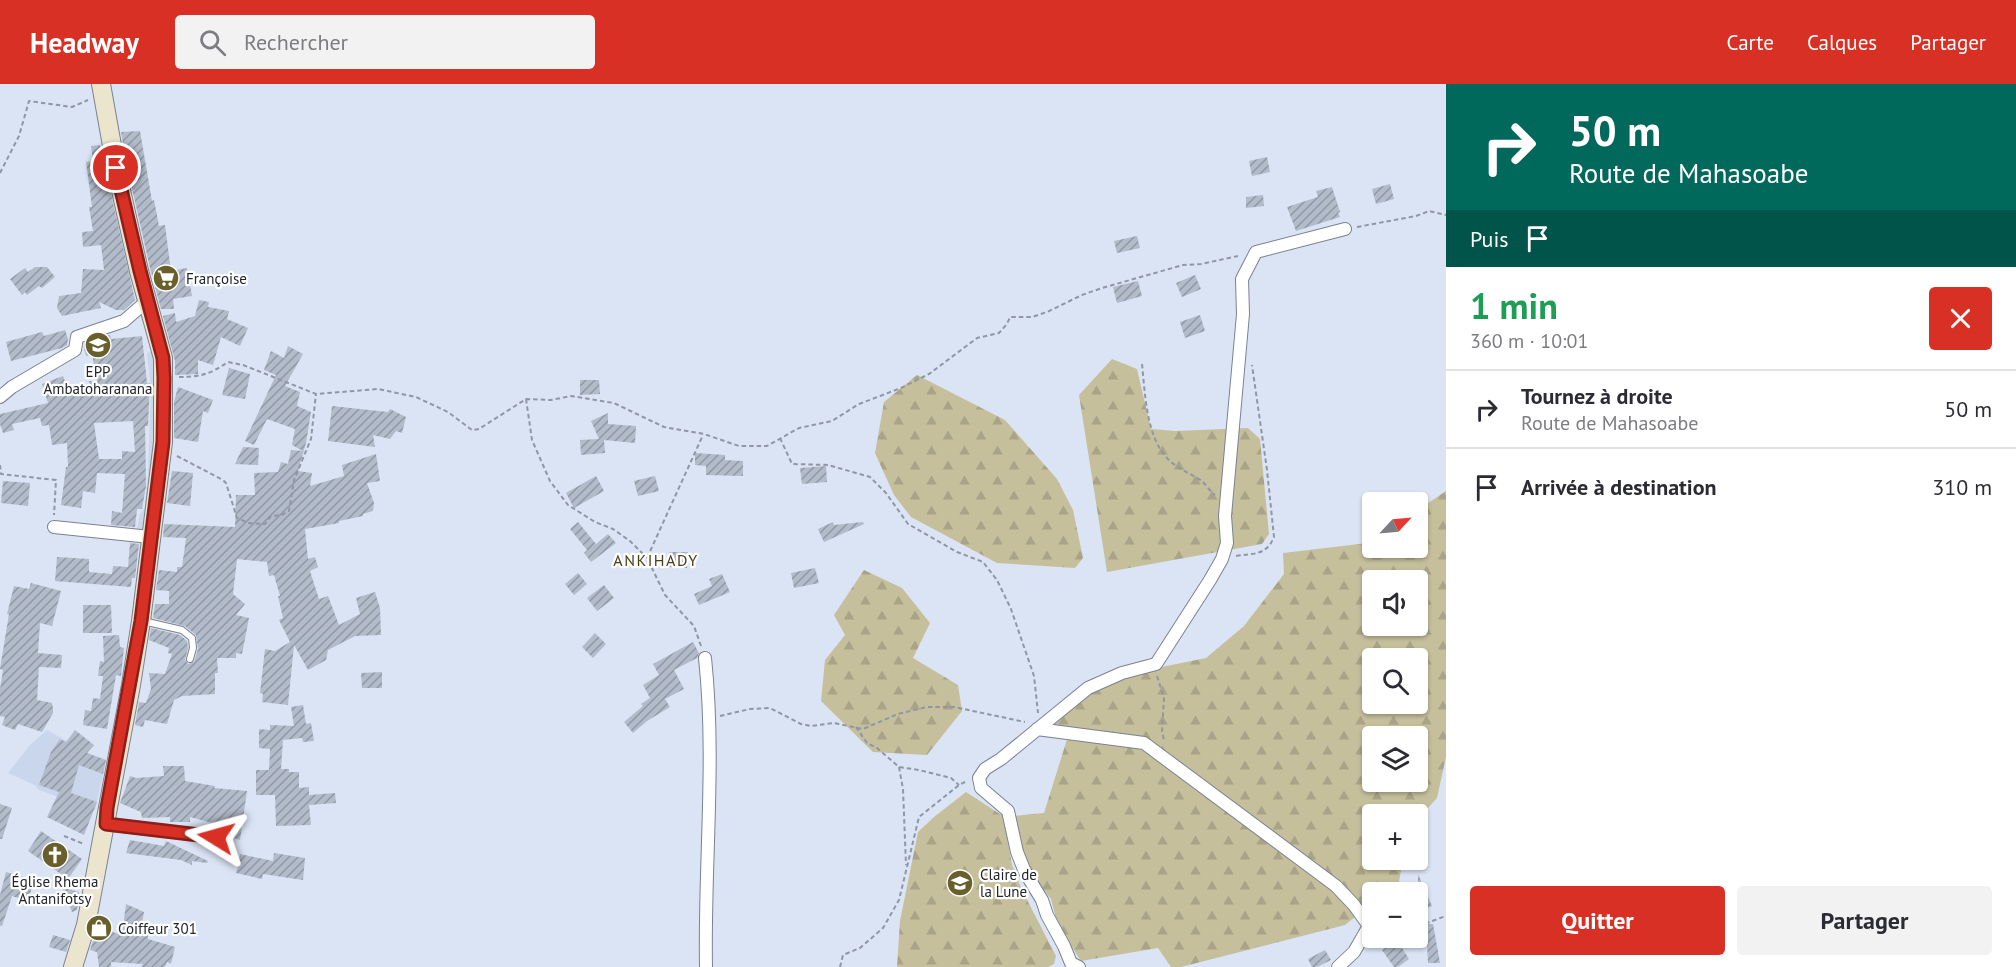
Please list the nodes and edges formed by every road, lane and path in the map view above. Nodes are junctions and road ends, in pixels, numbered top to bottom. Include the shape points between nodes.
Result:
1 (101, 84) edge
2 (88, 99) dead end
3 (0, 173) edge
4 (1446, 215) edge
5 (1345, 229) joint
6 (1256, 252) junction
7 (147, 301) junction
8 (1251, 356) dead end
9 (1142, 364) dead end
10 (164, 378) junction
11 (316, 394) junction
12 (0, 397) edge
13 (526, 399) junction
14 (704, 434) junction
15 (780, 438) junction
16 (161, 455) junction
17 (0, 465) edge
18 (1225, 516) junction
19 (54, 527) joint
20 (150, 537) junction
21 (647, 558) junction
22 (1222, 559) junction
23 (141, 621) junction
24 (705, 658) joint
25 (190, 659) dead end
26 (1156, 664) junction
27 (709, 718) junction
28 (856, 727) junction
29 (1037, 729) junction
30 (1169, 761) junction
31 (899, 767) junction
32 (979, 778) junction
33 (959, 784) junction
34 (106, 824) junction
35 (64, 836) dead end
36 (216, 837) dead end
37 (101, 850) junction
38 (906, 870) junction
39 (1446, 916) edge
40 (1428, 922) edge
41 (76, 963) edge
42 (1072, 966) edge
43 (706, 967) edge
44 (840, 967) edge
45 (1338, 967) edge

1 - 7 street
2 - 3 path via 72,107 29,101 19,136
4 - 5 path via 1429,211
5 - 6 street
6 - 15 path via 1183,265 1082,295 1032,317 1010,317 999,333 976,338 929,374 859,404 832,421 799,428
6 - 18 street via 1242,279 1243,314
7 - 10 street via 163,358
7 - 12 street via 124,321 77,337 75,350
8 - 22 path via 1274,537 1265,551
9 - 18 path via 1155,437 1166,457 1202,481 1216,496
10 - 11 path via 197,377 228,362
10 - 16 street
11 - 13 path via 378,389 416,397 448,412 472,430
11 - 16 path via 311,439 294,480 289,511 271,516 265,524 237,518 224,480 184,459
13 - 14 path via 571,396 614,404 664,427
13 - 21 path via 532,440 550,481 568,505 613,529
14 - 15 path via 740,446 767,446
14 - 21 path
15 - 29 path via 792,464 828,465 870,477 908,524 983,562 1011,609 1034,676
16 - 20 street
17 - 19 path via 1,474 56,480
18 - 22 street via 1227,543
19 - 20 street
20 - 23 street
21 - 24 path via 665,595 694,626
22 - 26 street
23 - 25 lane via 182,630 192,638
23 - 34 street
24 - 27 street
26 - 29 street via 1088,688
26 - 30 path via 1164,698 1162,731
27 - 28 path via 770,708 801,724
27 - 43 street
28 - 29 path via 863,729 917,710 954,707 1021,720
28 - 31 path via 867,743
29 - 30 street via 1144,743
29 - 32 street via 985,769
30 - 45 street via 1336,886 1354,905 1369,926 1354,952
31 - 33 path via 951,778
31 - 38 path
32 - 33 path
32 - 42 street via 981,788 1008,811 1025,872
33 - 38 path via 919,816
34 - 36 street
34 - 37 street
35 - 37 path
37 - 41 street
38 - 44 path via 899,900 884,928 860,948 843,955
39 - 40 path

